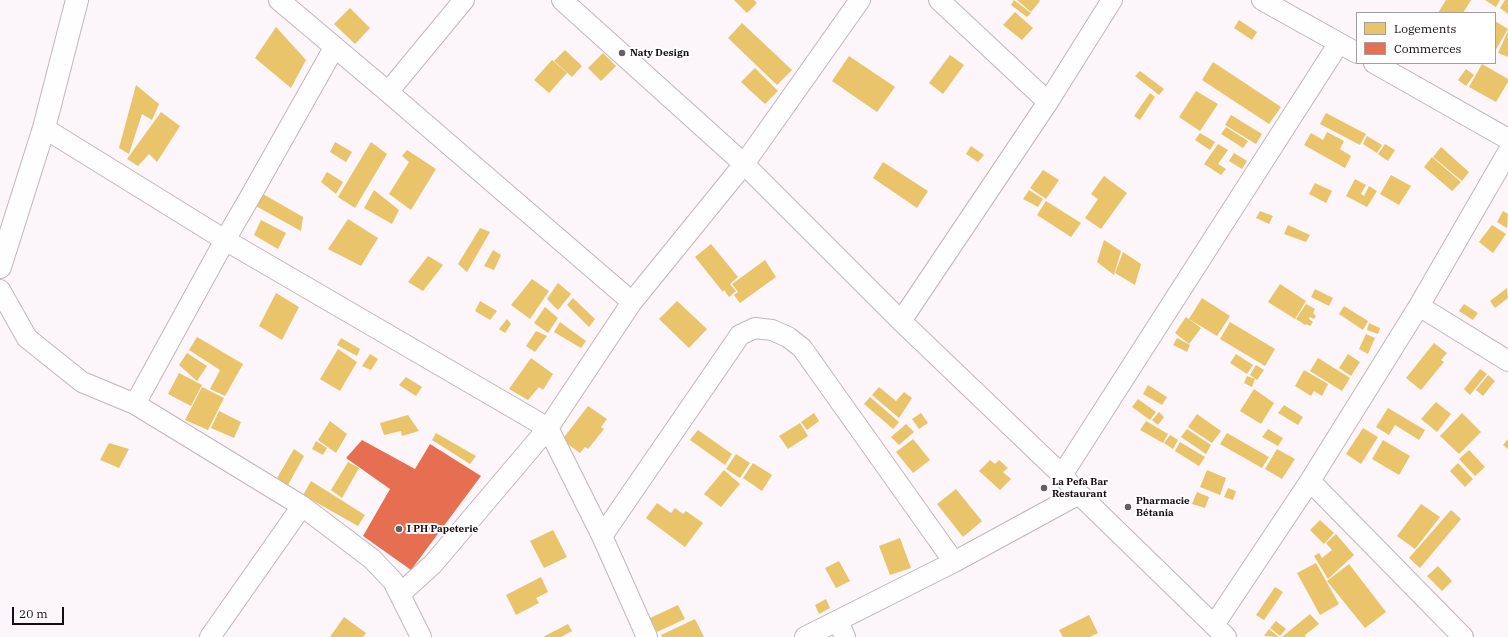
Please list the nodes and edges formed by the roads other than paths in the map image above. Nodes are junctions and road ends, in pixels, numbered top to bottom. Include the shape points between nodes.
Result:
1 (77, 0) edge
2 (279, 0) edge
3 (464, 0) edge
4 (562, 0) edge
5 (860, 0) edge
6 (939, 0) edge
7 (1112, 0) edge
8 (1262, 0) edge
9 (1339, 43) junction
10 (334, 48) junction
11 (1356, 52) edge
12 (1376, 64) edge
13 (388, 92) junction
14 (1048, 102) junction
15 (44, 128) junction
16 (1508, 138) edge
17 (1508, 152) edge
18 (744, 164) junction
19 (225, 240) junction
20 (0, 267) edge
21 (0, 290) edge
22 (632, 302) junction
23 (1419, 306) junction
24 (900, 321) junction
25 (1508, 361) edge
26 (135, 404) junction
27 (548, 428) junction
28 (1062, 475) junction
29 (1310, 481) junction
30 (1079, 494) junction
31 (302, 506) junction
32 (602, 536) junction
33 (954, 562) junction
34 (400, 594) junction
35 (842, 629) edge
36 (1220, 631) edge
37 (210, 637) edge
38 (420, 637) edge
39 (647, 637) edge
40 (805, 637) edge
41 (1463, 637) edge

1 - 15 street
2 - 10 street
3 - 13 street
4 - 18 street
5 - 18 street
6 - 14 street
7 - 14 street
8 - 9 street
9 - 11 street
9 - 28 street
10 - 13 street
10 - 19 street
12 - 16 street
13 - 22 street
14 - 24 street
15 - 19 street
15 - 20 street
17 - 23 street
18 - 22 street
18 - 24 street
19 - 26 street
19 - 27 street
21 - 26 street via 28,338 50,358 82,382
22 - 27 street
23 - 25 street
23 - 29 street
24 - 28 street
26 - 31 street
27 - 32 street
27 - 34 street via 433,564
28 - 30 street
29 - 36 street
29 - 41 street
30 - 33 street
30 - 36 street
31 - 34 street via 372,559 393,581
31 - 37 street
32 - 33 street via 740,335 755,328 778,332 802,348
32 - 39 street
33 - 35 street
34 - 38 street
35 - 40 street

